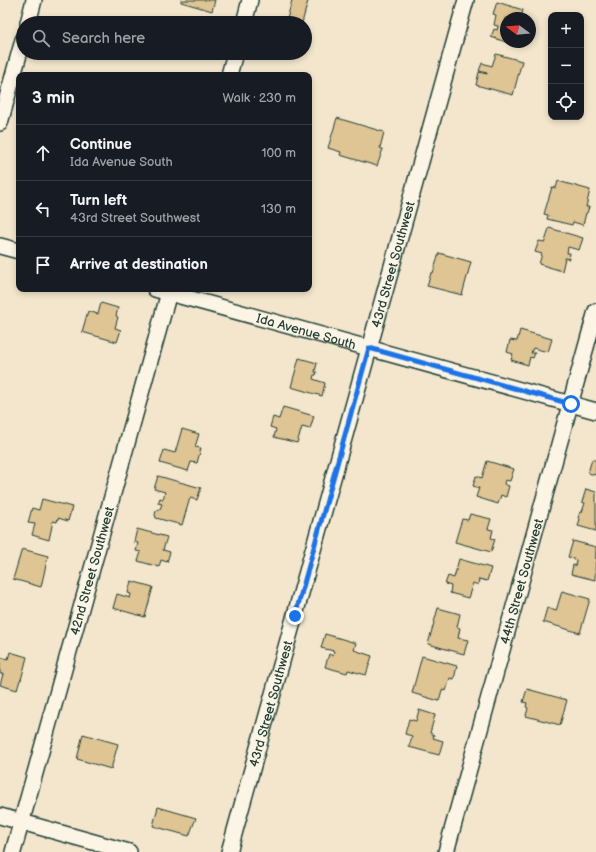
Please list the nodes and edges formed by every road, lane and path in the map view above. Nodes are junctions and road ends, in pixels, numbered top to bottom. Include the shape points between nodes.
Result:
1 (34, 0) edge
2 (250, 0) edge
3 (466, 0) edge
4 (30, 16) edge
5 (246, 16) edge
6 (17, 60) edge
7 (233, 60) edge
8 (230, 72) edge
9 (0, 123) edge
10 (0, 246) edge
11 (16, 250) edge
12 (163, 292) edge
13 (171, 292) edge
14 (596, 311) edge
15 (369, 348) junction
16 (571, 404) junction
17 (596, 411) edge
18 (0, 816) edge
19 (21, 822) junction
20 (13, 852) edge
21 (129, 852) edge
22 (229, 852) edge
23 (446, 852) edge

1 - 4 street
2 - 5 street
3 - 15 street, 43rd Street Southwest
6 - 9 street
7 - 8 street
10 - 11 street
12 - 19 street, 42nd Street Southwest via 76,628
13 - 15 street, Ida Avenue South
14 - 16 street, 44th Street Southwest
15 - 16 street, Ida Avenue South
15 - 22 street, 43rd Street Southwest
16 - 17 street, Ida Avenue South
16 - 23 street, 44th Street Southwest
18 - 19 street
19 - 20 street, 42nd Street Southwest
19 - 21 street

